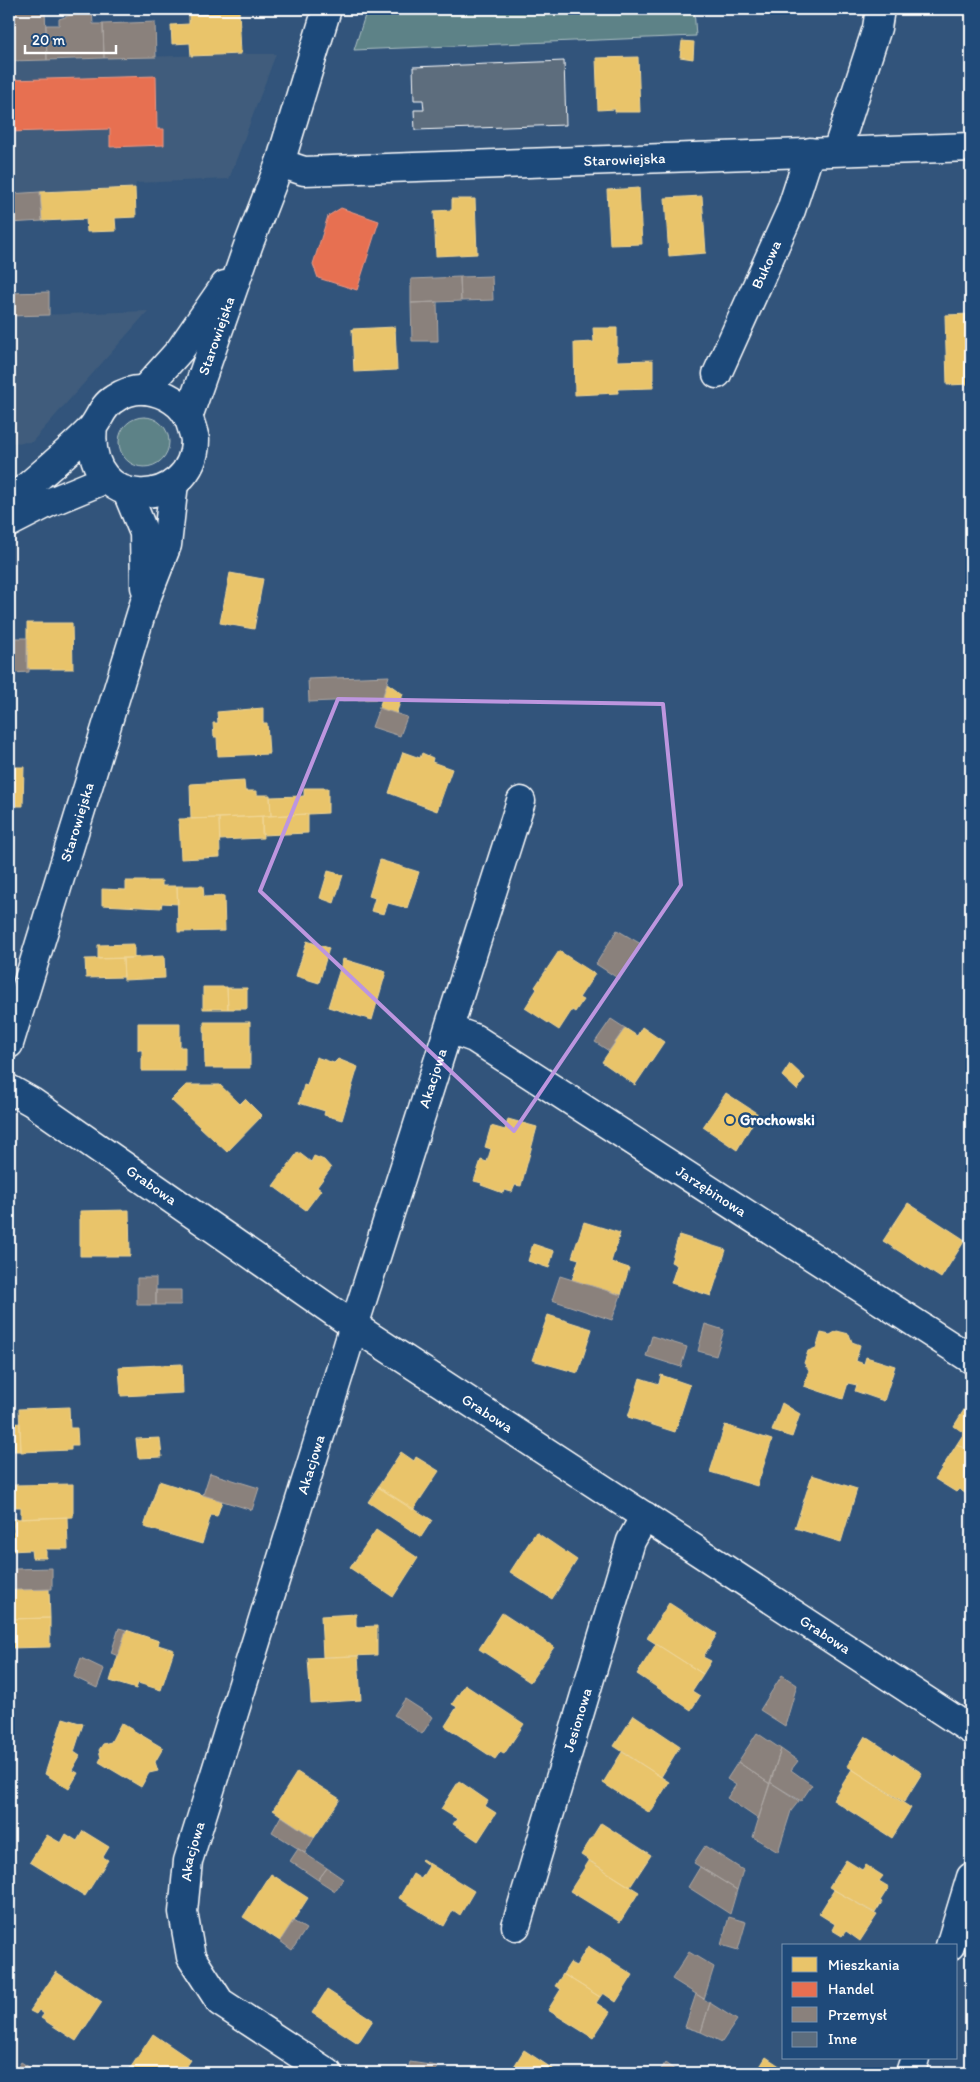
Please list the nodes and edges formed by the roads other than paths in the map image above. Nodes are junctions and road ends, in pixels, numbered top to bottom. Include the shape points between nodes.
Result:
1 (327, 9) edge
2 (880, 9) edge
3 (971, 147) edge
4 (837, 151) junction
5 (810, 152) junction
6 (280, 163) junction
7 (245, 254) junction
8 (717, 374) dead end
9 (144, 390) junction
10 (188, 417) junction
11 (92, 427) junction
12 (174, 484) junction
13 (116, 485) junction
14 (9, 503) edge
15 (9, 523) edge
16 (146, 601) junction
17 (522, 801) dead end
18 (448, 1030) junction
19 (9, 1044) edge
20 (9, 1089) edge
21 (354, 1326) junction
22 (971, 1360) edge
23 (644, 1516) junction
24 (971, 1730) edge
25 (971, 1877) edge
26 (516, 1926) dead end
27 (951, 1944) edge
28 (914, 2060) edge
29 (328, 2073) edge
30 (910, 2073) edge

1 - 6 street, Starowiejska
2 - 4 street via 877,28
3 - 4 street, Starowiejska
4 - 5 street, Starowiejska
5 - 6 street, Starowiejska via 304,171
5 - 8 street, Bukowa via 791,210
6 - 7 street, Starowiejska
7 - 9 street, Starowiejska via 180,350
7 - 10 street, Starowiejska
9 - 10 street via 159,392 173,400
9 - 11 street via 126,392 112,400
10 - 12 street via 195,439 194,452 186,470
11 - 13 street via 93,459
11 - 14 street
12 - 13 street via 150,494
12 - 16 street, Starowiejska via 167,545
13 - 15 street via 48,503
13 - 16 street, Starowiejska via 144,533
16 - 19 street, Starowiejska
17 - 18 street, Akacjowa
18 - 21 street, Akacjowa
18 - 22 street, Jarzębinowa via 474,1038
20 - 21 street, Grabowa
21 - 23 street, Grabowa
21 - 29 street, Akacjowa via 188,1861 183,1912 191,1957 220,2002
23 - 24 street, Grabowa
23 - 26 street, Jesionowa via 631,1541
25 - 27 street
28 - 30 street

